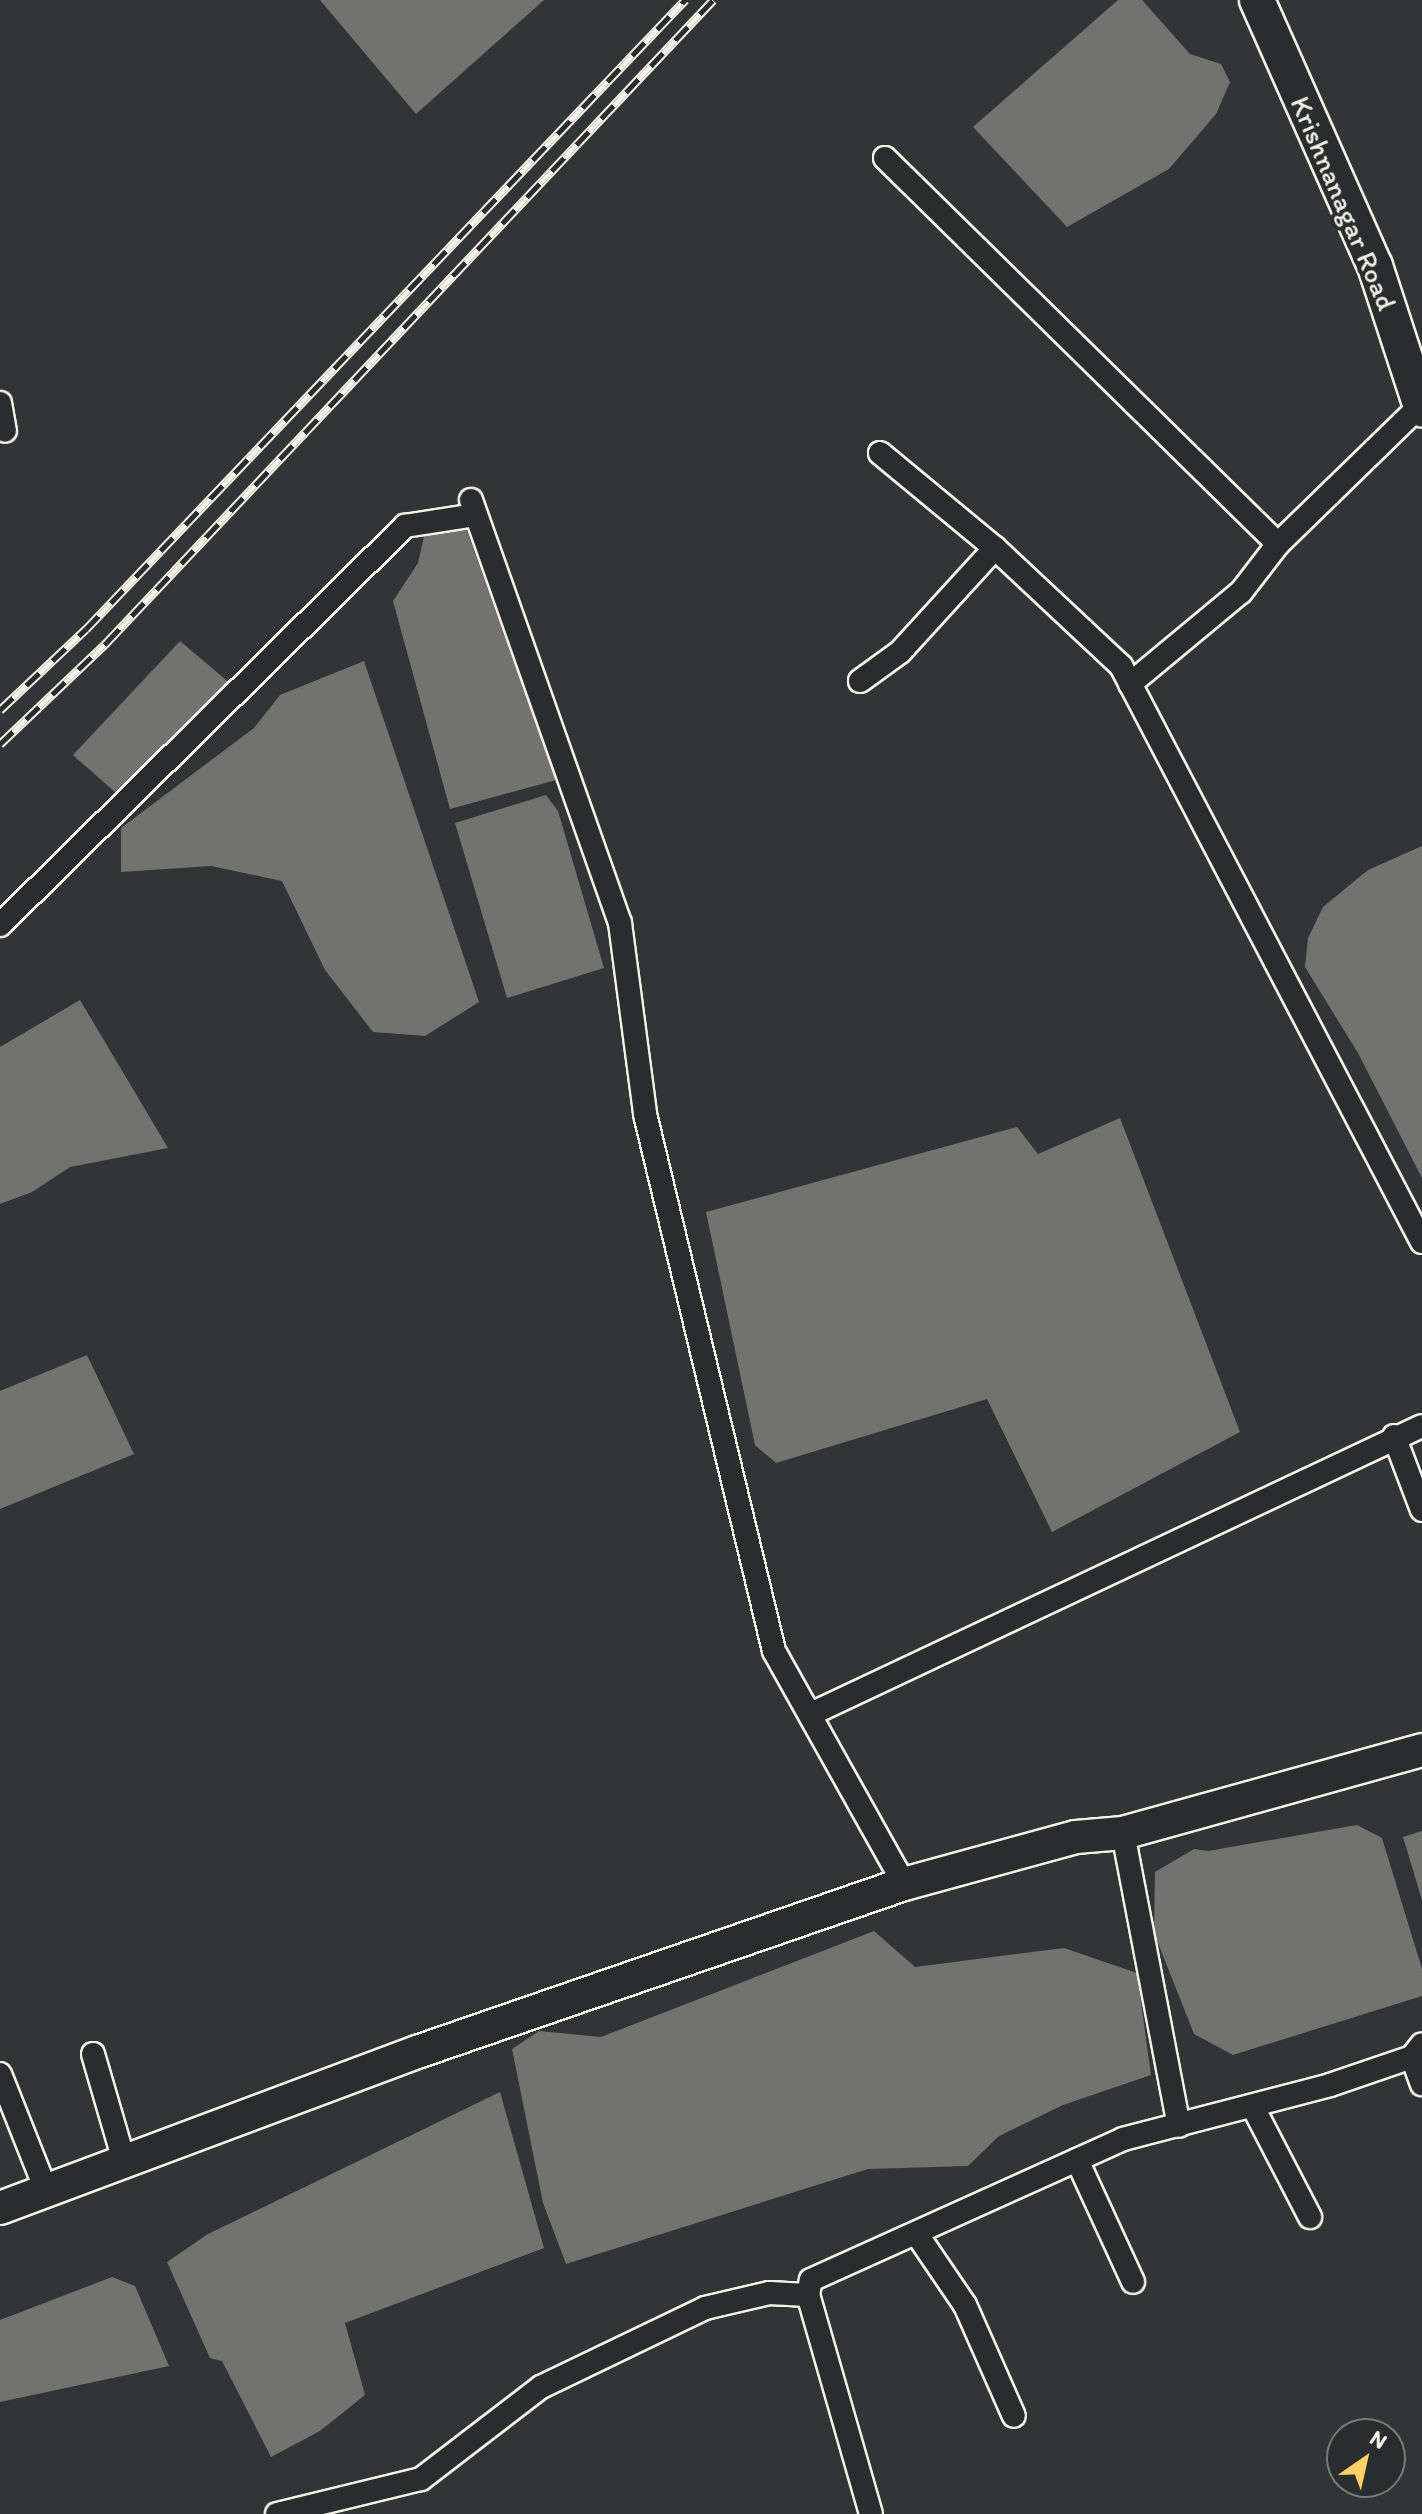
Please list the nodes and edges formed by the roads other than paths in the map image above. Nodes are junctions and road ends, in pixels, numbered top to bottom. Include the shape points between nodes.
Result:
1 (1257, 0) edge
2 (885, 158) dead end
3 (0, 403) edge
4 (1421, 403) edge
5 (5, 431) dead end
6 (880, 453) dead end
7 (1278, 544) junction
8 (995, 548) junction
9 (860, 681) dead end
10 (1130, 684) junction
11 (0, 925) edge
12 (1422, 1242) edge
13 (1422, 1426) edge
14 (1394, 1436) junction
15 (1422, 1510) edge
16 (811, 1714) junction
17 (1422, 1750) edge
18 (1123, 1833) junction
19 (904, 1884) junction
20 (1417, 2051) edge
21 (93, 2054) dead end
22 (0, 2074) edge
23 (1422, 2084) edge
24 (1253, 2107) junction
25 (1179, 2126) junction
26 (1077, 2160) junction
27 (124, 2161) junction
28 (46, 2190) junction
29 (0, 2208) edge
30 (1310, 2217) dead end
31 (916, 2233) junction
32 (1133, 2282) dead end
33 (808, 2295) junction
34 (1014, 2416) dead end
35 (277, 2514) edge
36 (871, 2514) edge

1 - 4 main road, Krishnanagar Road via 1375,266
2 - 7 street
3 - 5 street
4 - 7 street
6 - 8 street
7 - 10 street via 1241,592
8 - 9 street via 900,652
8 - 10 street via 1121,666
10 - 12 street
11 - 16 street via 405,526 473,507 620,923 645,1114 748,1549 774,1651
13 - 14 street
14 - 15 street
14 - 16 street
16 - 19 street
17 - 18 street
18 - 19 street via 1076,1837
18 - 25 street
19 - 27 street via 420,2051
20 - 23 street
20 - 24 street
21 - 27 street
22 - 28 street
24 - 25 street
24 - 30 street
25 - 26 street via 1123,2139
26 - 31 street
26 - 32 street
27 - 28 street
28 - 29 street
31 - 33 street via 811,2280
31 - 34 street via 965,2305
33 - 35 street via 769,2293 705,2308 541,2387 421,2479
33 - 36 street

